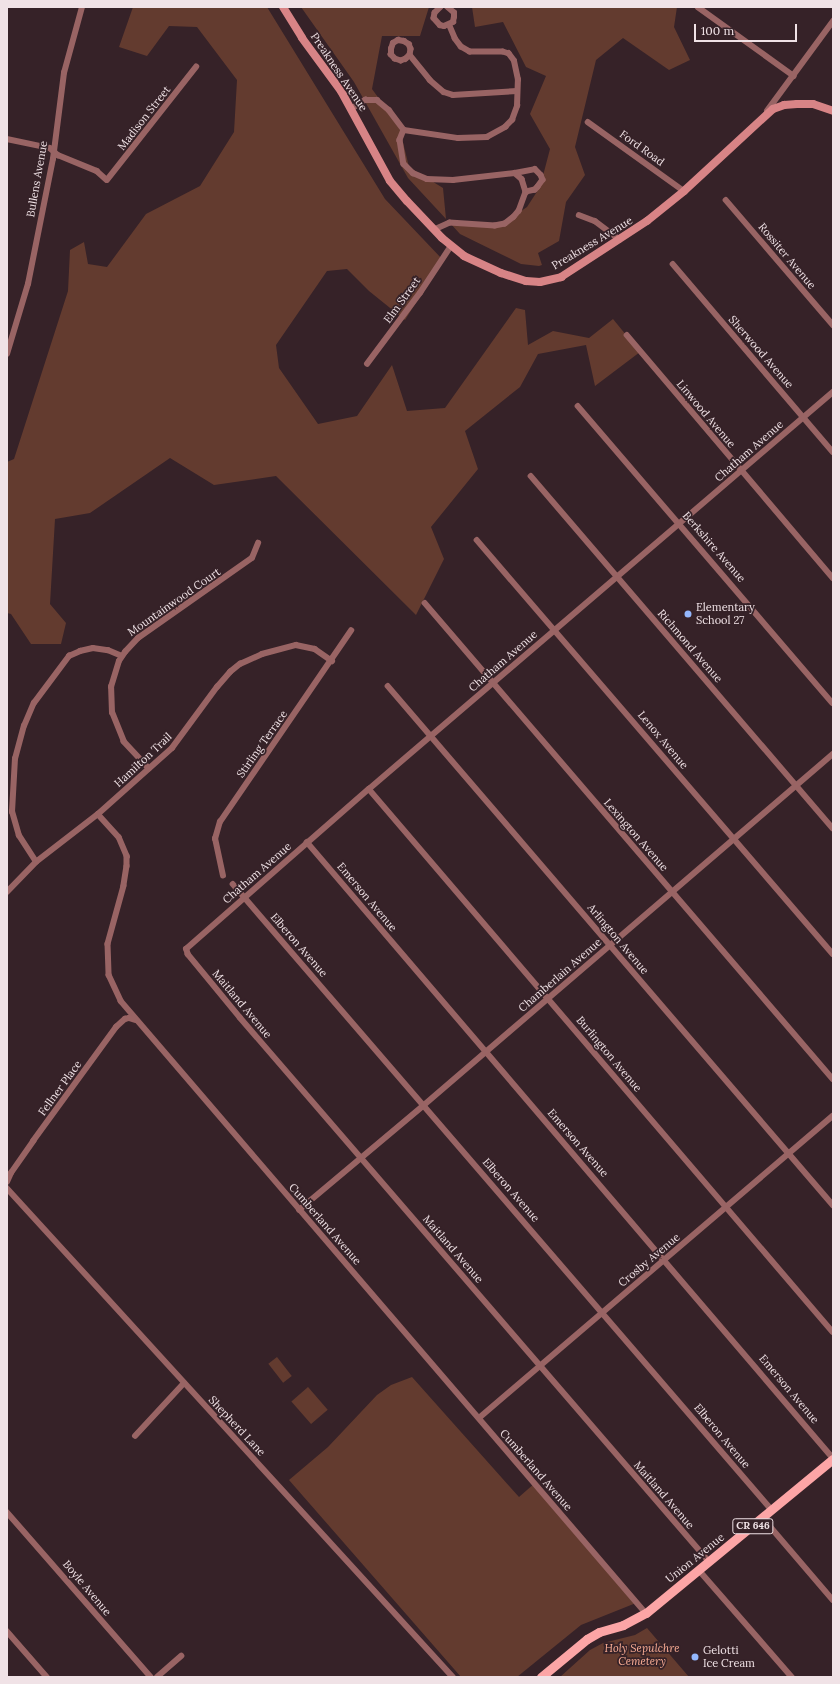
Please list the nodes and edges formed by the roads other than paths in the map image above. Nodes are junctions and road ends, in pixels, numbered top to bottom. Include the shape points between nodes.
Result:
1 (82, 7) edge
2 (283, 7) edge
3 (441, 7) edge
4 (447, 7) edge
5 (698, 7) edge
6 (833, 21) edge
7 (449, 25) junction
8 (410, 55) dead end
9 (196, 67) dead end
10 (794, 76) junction
11 (517, 91) junction
12 (351, 108) junction
13 (833, 111) edge
14 (761, 120) junction
15 (588, 122) dead end
16 (404, 130) junction
17 (7, 139) edge
18 (54, 151) junction
19 (515, 173) junction
20 (684, 191) junction
21 (526, 192) junction
22 (726, 200) dead end
23 (580, 215) dead end
24 (434, 230) junction
25 (620, 240) junction
26 (451, 246) junction
27 (673, 264) dead end
28 (833, 325) edge
29 (627, 335) dead end
30 (7, 354) edge
31 (367, 364) dead end
32 (833, 392) edge
33 (578, 406) dead end
34 (803, 417) junction
35 (833, 452) edge
36 (741, 471) junction
37 (531, 476) dead end
38 (679, 523) junction
39 (477, 540) dead end
40 (258, 543) dead end
41 (617, 577) junction
42 (833, 578) edge
43 (425, 603) dead end
44 (555, 630) junction
45 (351, 631) dead end
46 (122, 656) junction
47 (332, 660) junction
48 (493, 683) junction
49 (388, 686) dead end
50 (833, 703) edge
51 (431, 736) junction
52 (833, 754) edge
53 (149, 769) junction
54 (796, 785) junction
55 (369, 789) junction
56 (98, 814) junction
57 (833, 828) edge
58 (734, 839) junction
59 (307, 842) junction
60 (36, 862) junction
61 (223, 876) dead end
62 (233, 884) dead end
63 (7, 892) edge
64 (672, 892) junction
65 (245, 897) junction
66 (610, 945) junction
67 (187, 947) joint
68 (833, 954) edge
69 (548, 998) junction
70 (136, 1020) junction
71 (486, 1052) junction
72 (833, 1079) edge
73 (424, 1105) junction
74 (833, 1116) edge
75 (789, 1154) junction
76 (362, 1158) junction
77 (7, 1182) edge
78 (7, 1188) edge
79 (833, 1205) edge
80 (726, 1207) junction
81 (299, 1210) junction
82 (665, 1260) junction
83 (603, 1312) junction
84 (833, 1332) edge
85 (540, 1366) junction
86 (184, 1382) junction
87 (479, 1418) junction
88 (136, 1436) dead end
89 (833, 1458) edge
90 (772, 1510) junction
91 (7, 1512) edge
92 (763, 1518) junction
93 (709, 1562) junction
94 (699, 1570) junction
95 (833, 1600) edge
96 (646, 1613) junction
97 (7, 1631) edge
98 (181, 1656) dead end
99 (47, 1677) edge
100 (151, 1677) edge
101 (157, 1677) edge
102 (453, 1677) edge
103 (541, 1677) edge
104 (792, 1677) edge

1 - 18 street, Bullens Avenue via 64,73
2 - 12 main road, Preakness Avenue
3 - 7 street via 435,13 436,22 440,25
4 - 7 street via 454,13
5 - 10 street
6 - 10 street
7 - 11 street via 455,40 470,52 509,54 514,61 518,80
8 - 11 street via 430,80 444,92 453,95
9 - 18 street, Madison Street via 107,180 97,171
10 - 14 street
11 - 16 street via 517,106 512,120 497,133 487,137 458,138
12 - 16 street via 364,100 377,100 389,110
12 - 24 main road, Preakness Avenue via 390,181
13 - 14 main road, Preakness Avenue via 813,104 784,105 773,109
14 - 20 main road, Preakness Avenue
15 - 20 street, Ford Road
16 - 19 street via 400,140 404,164 413,173 427,179 453,180
17 - 18 street via 44,146
18 - 30 street, Bullens Avenue via 28,284
19 - 21 street via 522,179
19 - 21 street via 535,169 541,175 543,180 538,187
20 - 25 main road, Preakness Avenue via 647,222
21 - 24 street via 519,211 506,224 495,226 450,223
22 - 28 street, Rossiter Avenue
23 - 25 street via 595,221
24 - 26 main road, Preakness Avenue
25 - 26 main road, Preakness Avenue via 560,277 540,282 526,281 501,273 464,256
26 - 31 street, Elm Street via 420,293
27 - 34 street, Sherwood Avenue
29 - 36 street, Linwood Avenue
32 - 34 street, Chatham Avenue
33 - 38 street, Berkshire Avenue
34 - 35 street, Sherwood Avenue
34 - 36 street, Chatham Avenue
36 - 38 street, Chatham Avenue
36 - 42 street, Linwood Avenue
37 - 41 street, Richmond Avenue
38 - 41 street, Chatham Avenue
38 - 50 street, Berkshire Avenue
39 - 44 street, Lenox Avenue
40 - 46 street, Mountainwood Court via 252,558 138,638
41 - 44 street, Chatham Avenue
41 - 54 street, Richmond Avenue
43 - 48 street, Lexington Avenue
44 - 48 street, Chatham Avenue
44 - 58 street, Lenox Avenue
45 - 47 street, Stirling Terrace
46 - 53 street, Mountainwood Court via 111,687 112,713 124,742
46 - 60 street via 108,650 93,648 69,656 40,694 24,726 15,759 12,812 19,836
47 - 53 street, Hamilton Trail via 315,649 296,645 262,654 240,664 217,687 176,744
47 - 61 street, Stirling Terrace via 220,822 215,839
48 - 51 street, Chatham Avenue
48 - 64 street, Lexington Avenue
49 - 51 street, Arlington Avenue
51 - 55 street, Chatham Avenue
51 - 66 street, Arlington Avenue
52 - 54 street, Chamberlain Avenue
53 - 56 street, Hamilton Trail
54 - 57 street, Richmond Avenue
54 - 58 street, Chamberlain Avenue
55 - 59 street, Chatham Avenue
55 - 69 street, Burlington Avenue
56 - 60 street, Hamilton Trail
56 - 70 street, Cumberland Avenue via 119,837 127,856 124,886 108,944 108,964 109,975 116,992
58 - 64 street, Chamberlain Avenue
58 - 68 street, Lenox Avenue
59 - 65 street, Chatham Avenue
59 - 71 street, Emerson Avenue
60 - 63 street, Hamilton Trail
62 - 65 street, Elberon Avenue
64 - 66 street, Chamberlain Avenue
64 - 72 street, Lexington Avenue
65 - 67 street, Chatham Avenue
65 - 73 street, Elberon Avenue
66 - 69 street, Chamberlain Avenue
66 - 75 street, Arlington Avenue
67 - 76 street, Maitland Avenue via 188,955
69 - 71 street, Chamberlain Avenue
69 - 80 street, Burlington Avenue
70 - 77 street, Fellner Place via 125,1019 116,1026 10,1173
70 - 81 street, Cumberland Avenue
71 - 73 street, Chamberlain Avenue
71 - 82 street, Emerson Avenue
73 - 76 street, Chamberlain Avenue
73 - 83 street, Elberon Avenue
74 - 75 street, Crosby Avenue
75 - 79 street, Arlington Avenue
75 - 80 street, Crosby Avenue
76 - 81 street, Chamberlain Avenue
76 - 85 street, Maitland Avenue
78 - 86 street, Shepherd Lane
80 - 82 street, Crosby Avenue
80 - 84 street, Burlington Avenue
81 - 87 street, Cumberland Avenue
82 - 83 street, Crosby Avenue
82 - 89 street, Emerson Avenue
83 - 85 street, Crosby Avenue
83 - 90 street, Elberon Avenue
85 - 87 street, Crosby Avenue
85 - 93 street, Maitland Avenue
86 - 88 street
86 - 102 street, Shepherd Lane
87 - 96 street, Cumberland Avenue
89 - 90 main road, Union Avenue / CR 646
90 - 92 main road, Union Avenue / CR 646
91 - 100 street, Boyle Avenue
92 - 93 main road, Union Avenue / CR 646
92 - 95 street
93 - 94 main road, Union Avenue / CR 646
94 - 96 main road, Union Avenue / CR 646
94 - 104 street
96 - 103 main road, CR 646 via 623,1626 600,1632 587,1639
97 - 99 street
98 - 101 street

